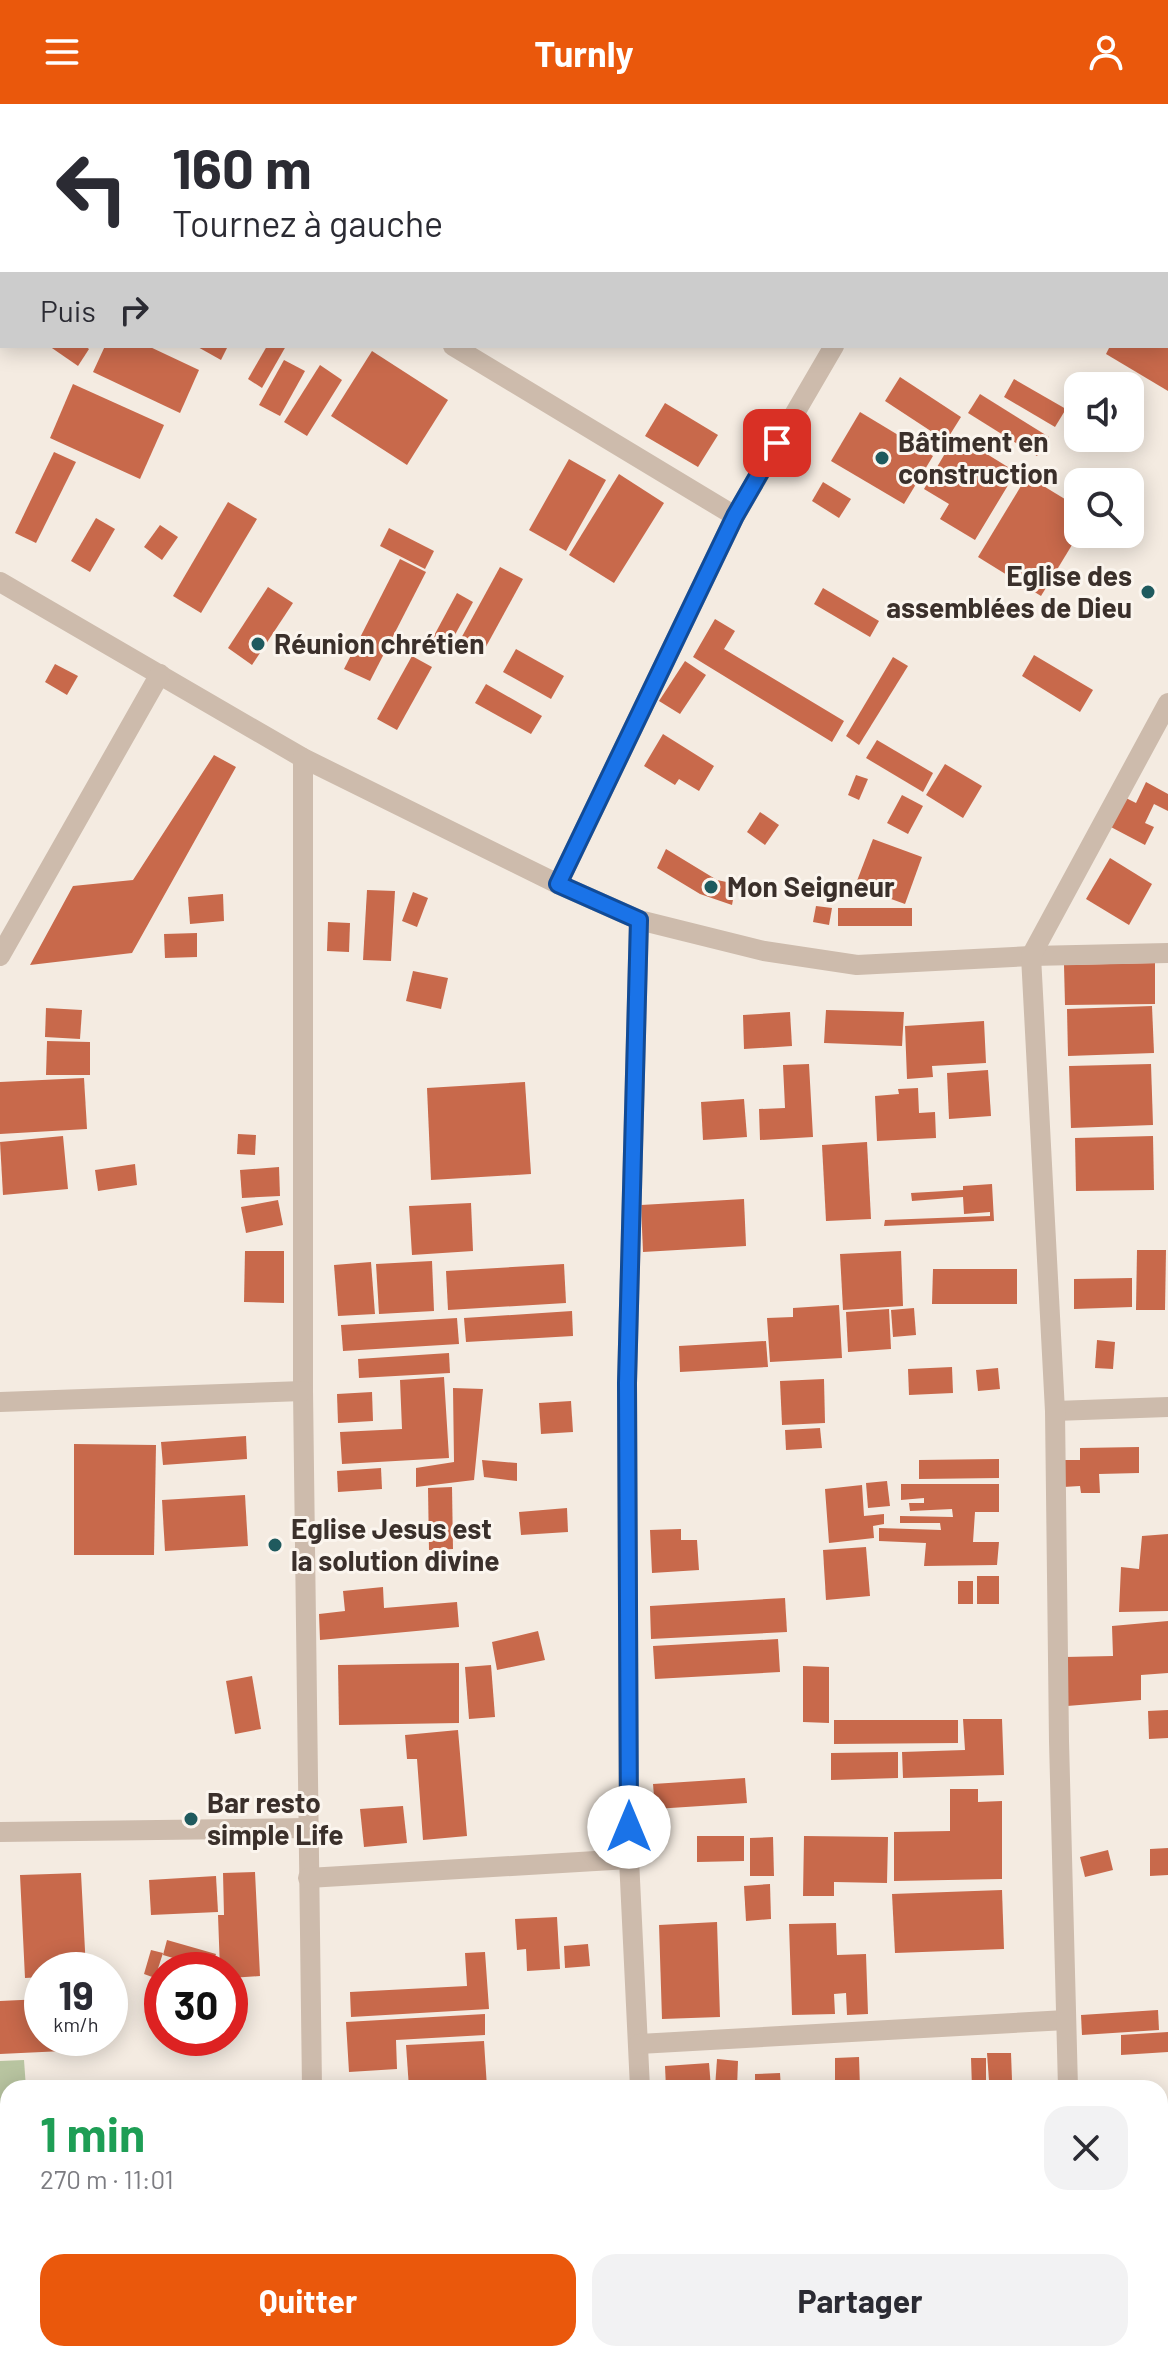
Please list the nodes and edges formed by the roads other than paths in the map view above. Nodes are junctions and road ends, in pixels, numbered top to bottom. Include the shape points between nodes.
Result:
1 (456, 348) edge
2 (833, 348) edge
3 (735, 516) junction
4 (0, 582) edge
5 (160, 674) junction
6 (1168, 703) edge
7 (303, 758) junction
8 (558, 884) junction
9 (639, 920) junction
10 (1168, 953) edge
11 (0, 956) edge
12 (1031, 956) junction
13 (303, 1391) junction
14 (0, 1402) edge
15 (1168, 1407) edge
16 (1055, 1411) junction
17 (308, 1828) junction
18 (0, 1832) edge
19 (629, 1859) junction
20 (308, 1878) junction
21 (1066, 2020) junction
22 (639, 2044) junction
23 (312, 2080) edge
24 (640, 2080) edge
25 (1068, 2080) edge

1 - 3 street
2 - 3 street
3 - 8 street
4 - 5 street
5 - 7 street
5 - 11 street
6 - 12 street
7 - 8 street
7 - 13 street
8 - 9 street
9 - 12 street via 764,951 857,965
9 - 19 street via 627,1383
10 - 12 street
12 - 16 street
13 - 14 street
13 - 17 street
15 - 16 street
16 - 21 street
17 - 18 street
17 - 20 street
19 - 20 street
19 - 22 street
20 - 23 street
21 - 22 street
21 - 25 street
22 - 24 street

